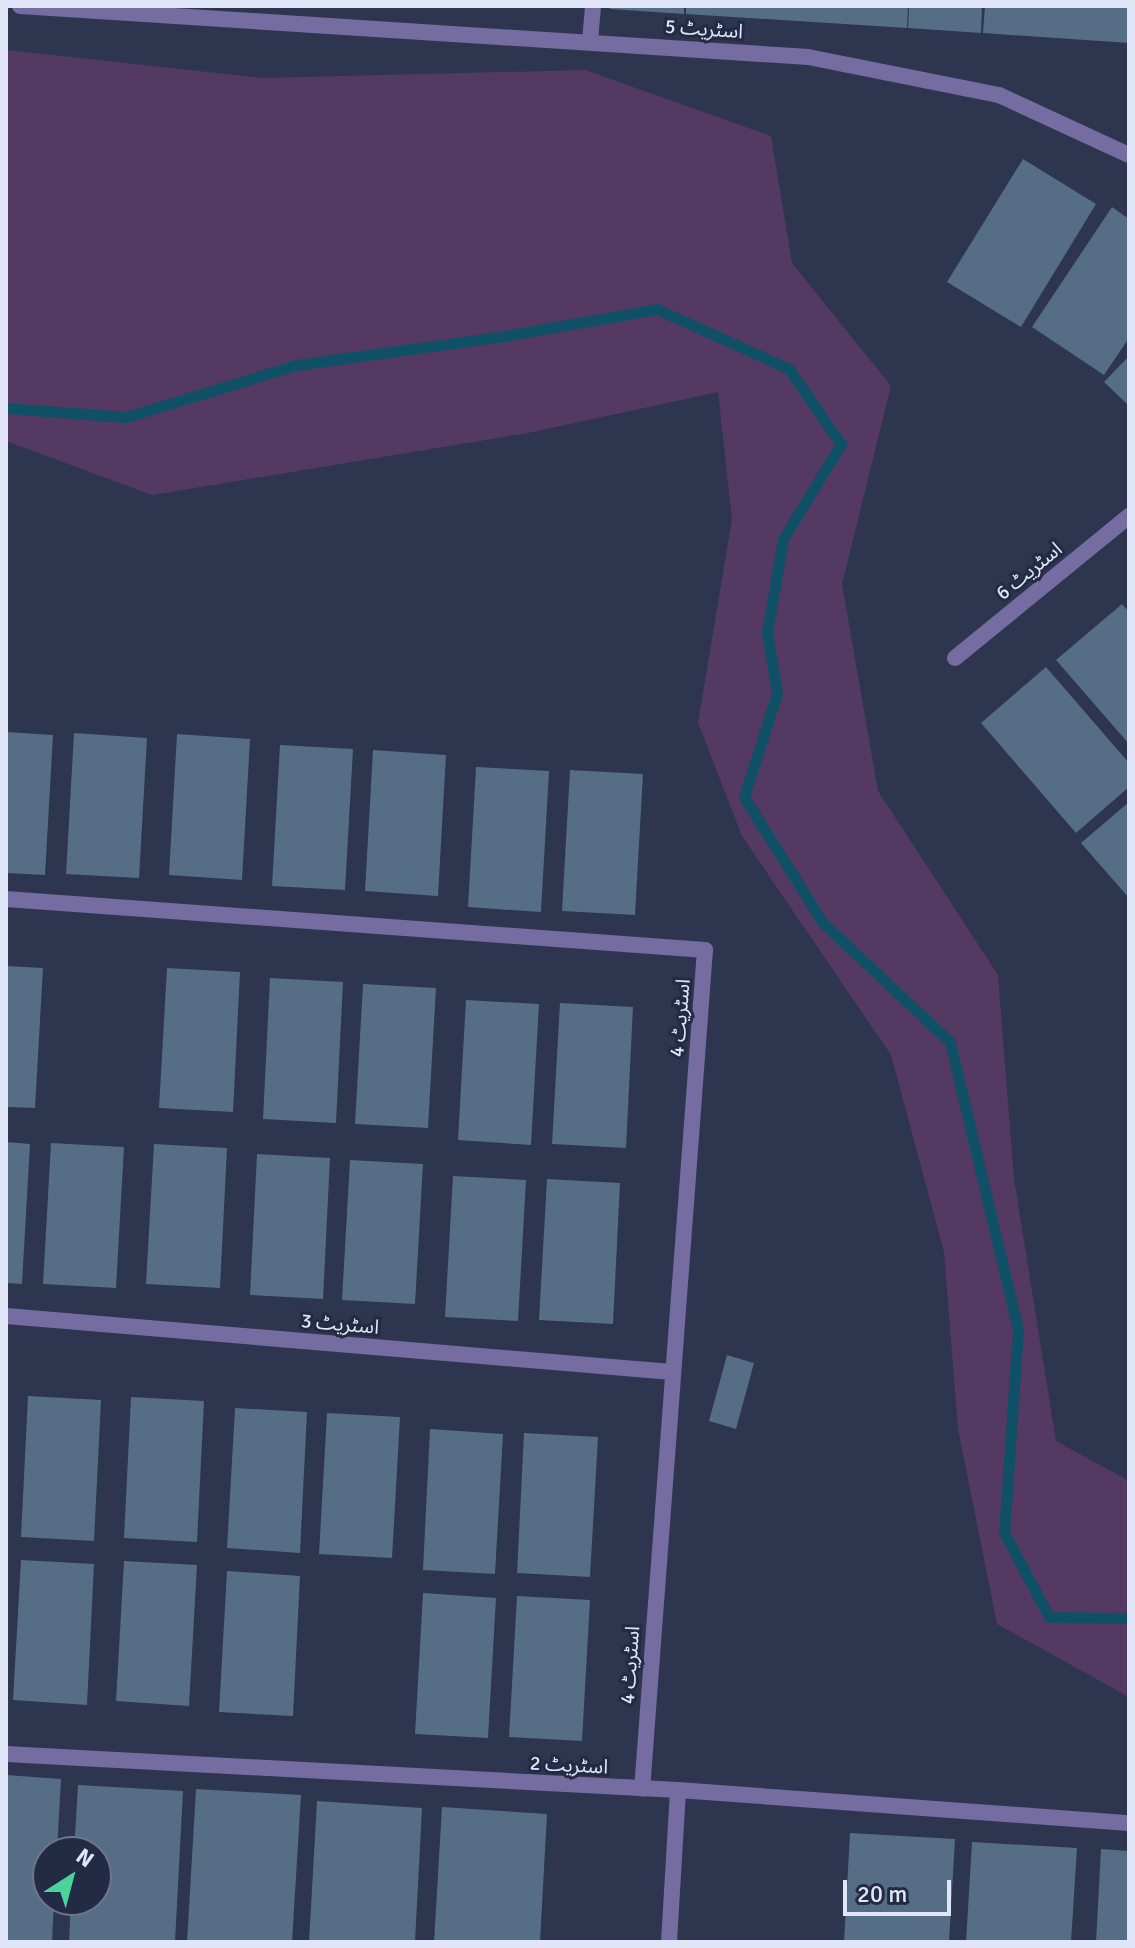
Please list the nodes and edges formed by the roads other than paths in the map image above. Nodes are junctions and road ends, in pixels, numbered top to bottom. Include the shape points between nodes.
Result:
1 (20, 6) edge
2 (593, 6) edge
3 (590, 41) junction
4 (1129, 155) edge
5 (1129, 516) edge
6 (955, 658) dead end
7 (6, 899) edge
8 (6, 1316) edge
9 (672, 1372) junction
10 (6, 1754) edge
11 (642, 1789) junction
12 (678, 1790) junction
13 (1129, 1823) edge
14 (669, 1942) edge

1 - 3 street, اسٹریٹ 5
2 - 3 street
3 - 4 street, اسٹریٹ 5 via 808,57 916,77 999,95
5 - 6 street, اسٹریٹ 6
7 - 9 street, اسٹریٹ 4 via 705,950
8 - 9 street, اسٹریٹ 3
9 - 11 street, اسٹریٹ 4
10 - 11 street, اسٹریٹ 2
11 - 12 street, اسٹریٹ 2
12 - 13 street, اسٹریٹ 2
12 - 14 street

